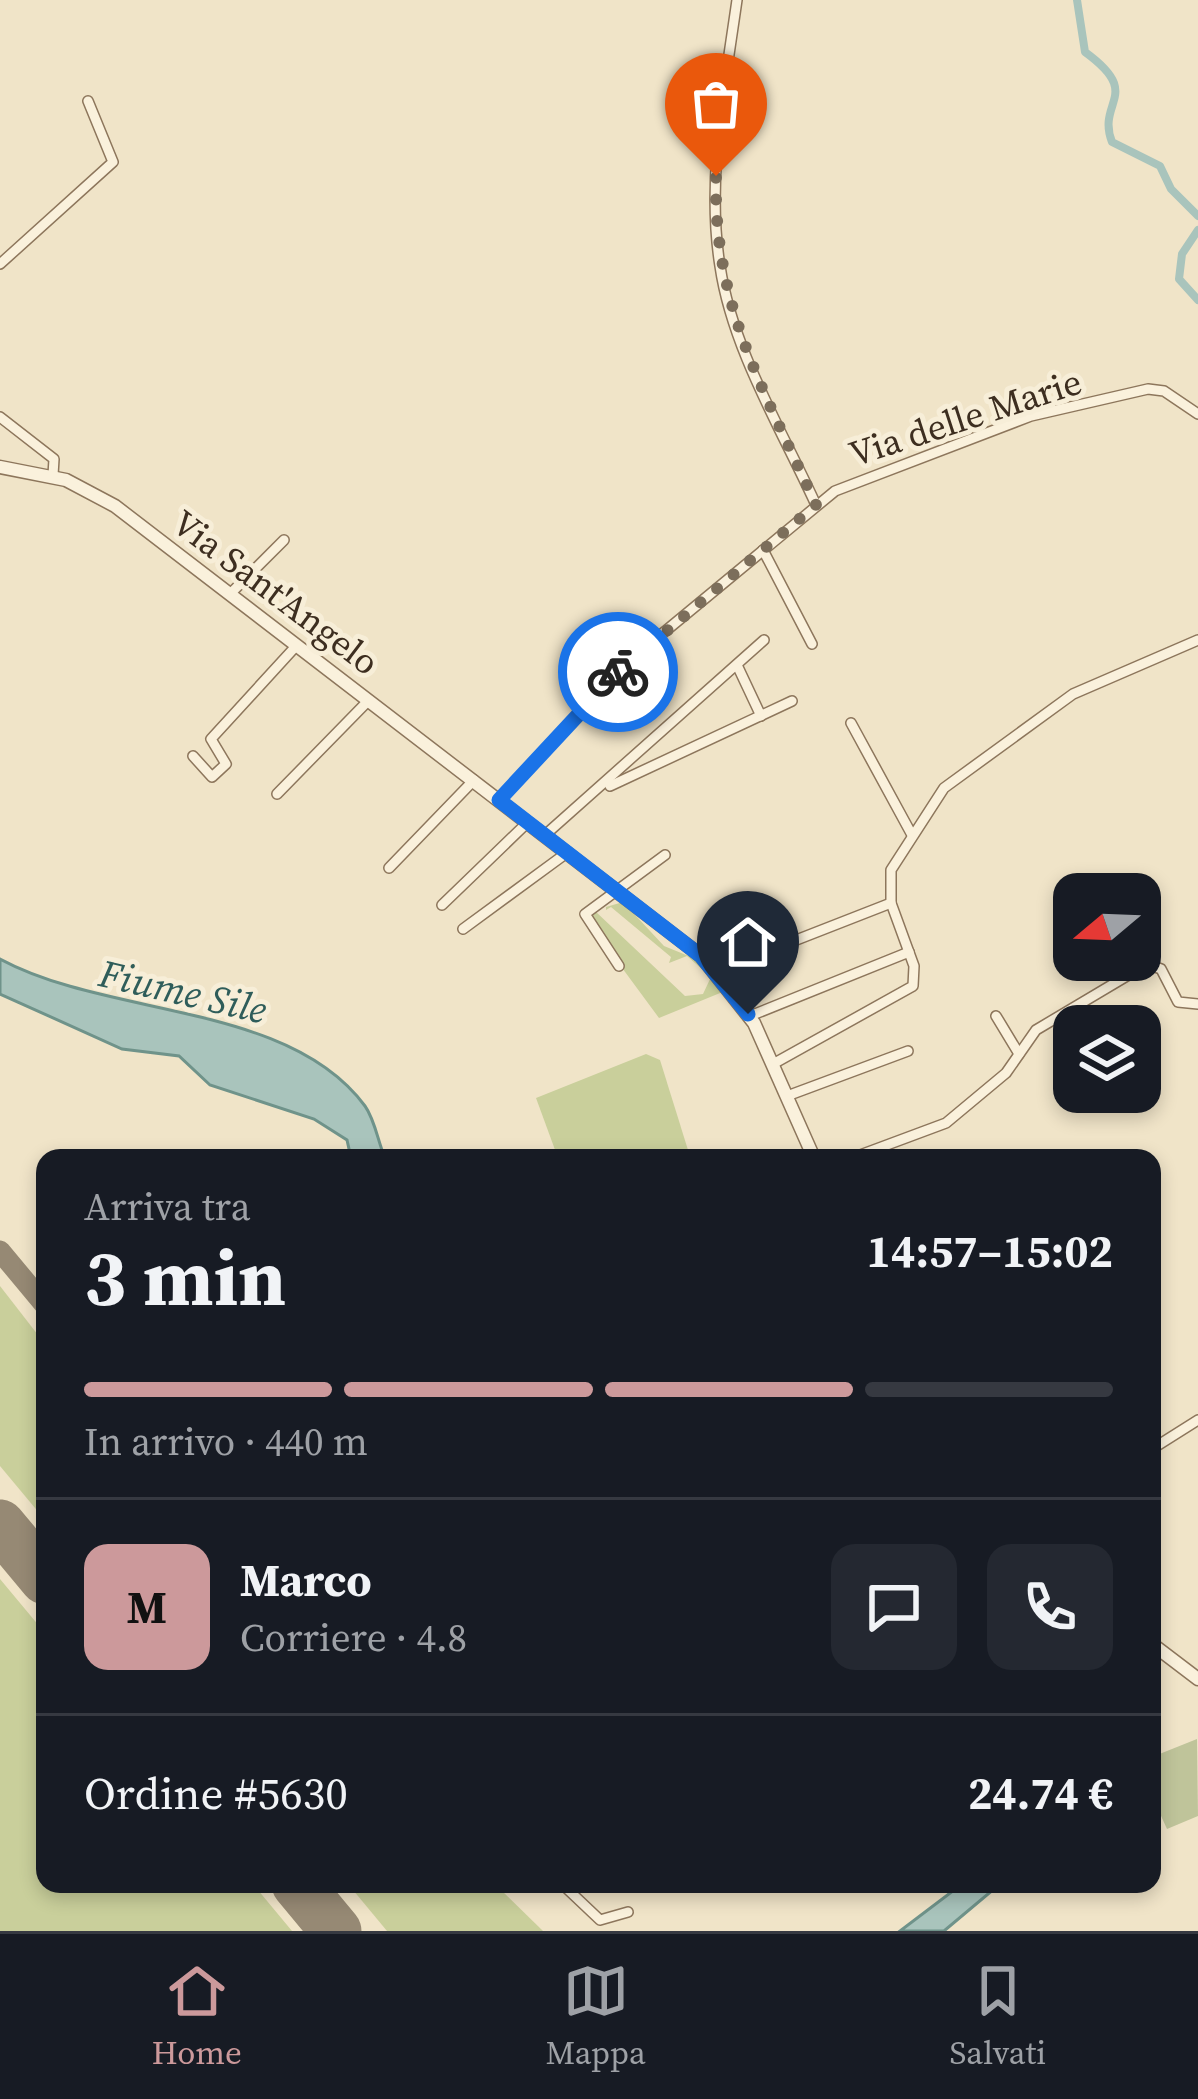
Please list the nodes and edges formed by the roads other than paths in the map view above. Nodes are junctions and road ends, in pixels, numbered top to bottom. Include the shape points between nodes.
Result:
1 (736, 0) edge
2 (88, 100) dead end
3 (0, 264) edge
4 (1198, 414) edge
5 (0, 417) edge
6 (0, 466) edge
7 (52, 475) junction
8 (816, 505) junction
9 (284, 540) dead end
10 (763, 550) junction
11 (230, 594) junction
12 (764, 640) dead end
13 (1198, 640) edge
14 (812, 644) dead end
15 (297, 645) junction
16 (737, 665) junction
17 (369, 700) junction
18 (792, 701) dead end
19 (761, 716) junction
20 (850, 722) dead end
21 (193, 756) dead end
22 (474, 780) junction
23 (600, 791) junction
24 (277, 794) dead end
25 (499, 800) junction
26 (528, 822) junction
27 (545, 835) junction
28 (911, 835) junction
29 (568, 853) junction
30 (664, 855) dead end
31 (389, 868) dead end
32 (615, 889) junction
33 (891, 903) junction
34 (442, 905) dead end
35 (464, 929) dead end
36 (909, 952) junction
37 (619, 966) dead end
38 (718, 971) junction
39 (1198, 1004) edge
40 (750, 1016) junction
41 (996, 1016) dead end
42 (908, 1051) dead end
43 (1019, 1054) junction
44 (773, 1064) junction
45 (787, 1096) junction
46 (810, 1149) edge
47 (876, 1149) edge
48 (1198, 1420) edge
49 (1161, 1443) edge
50 (1161, 1651) edge
51 (1198, 1679) edge
52 (572, 1893) edge
53 (628, 1912) dead end

1 - 8 street via 716,176 720,270 741,339
2 - 3 street via 112,162
4 - 8 street, Via delle Marie via 1156,389 1030,416 849,482
5 - 7 street via 54,459
6 - 7 street, Via Sant'Angelo
7 - 11 street, Via Sant'Angelo via 104,498
8 - 10 street, Via delle Marie
9 - 11 street
10 - 14 street
10 - 25 street, Via delle Marie via 628,662
11 - 15 street, Via Sant'Angelo
12 - 16 street
13 - 28 street via 1035,718 944,788
15 - 17 street, Via Sant'Angelo
15 - 21 street via 211,739 226,764 212,778
16 - 19 street
16 - 23 street
17 - 22 street, Via Sant'Angelo
17 - 24 street
18 - 19 street
19 - 23 street
20 - 28 street
22 - 25 street, Via Sant'Angelo
22 - 31 street
23 - 27 street
25 - 26 street, Via Sant'Angelo
26 - 27 street, Via Sant'Angelo
26 - 34 street
27 - 29 street, Via Sant'Angelo
28 - 33 street via 891,870
29 - 32 street, Via Sant'Angelo
29 - 35 street
30 - 32 street
32 - 37 street via 584,919
32 - 38 street, Via Sant'Angelo
33 - 36 street
33 - 38 street
36 - 40 street
36 - 44 street via 916,979 910,990
38 - 40 street, Via Sant'Angelo
39 - 43 street via 1178,1003 1161,969 1147,964 1036,1030
40 - 44 street, Via Sant'Angelo
41 - 43 street
42 - 45 street
43 - 47 street via 946,1123
44 - 45 street, Via Sant'Angelo
45 - 46 street, Via Sant'Angelo
48 - 49 street
50 - 51 street
52 - 53 street via 600,1920

